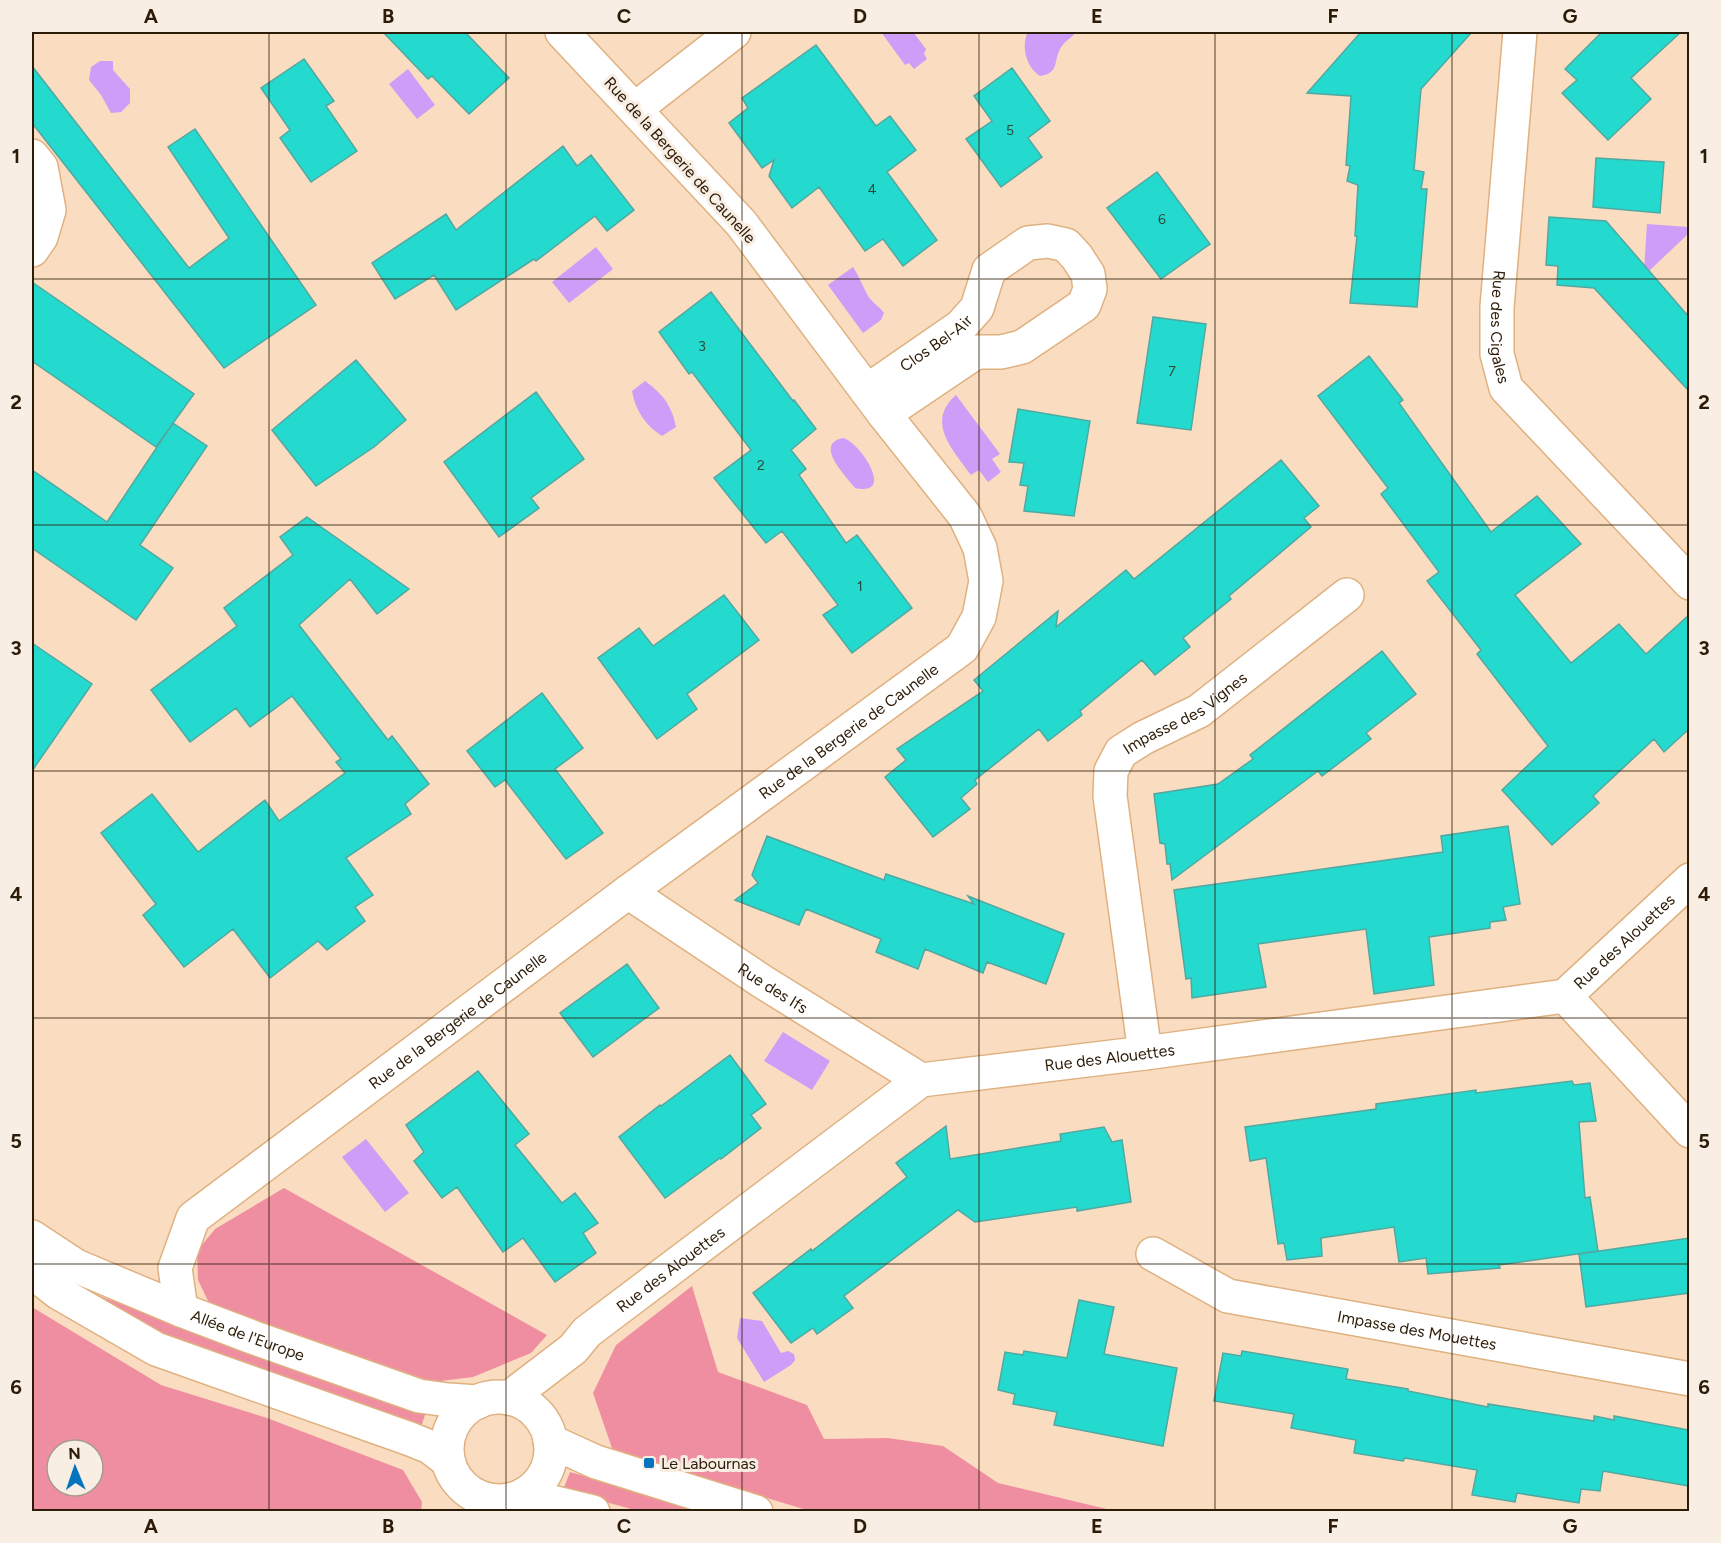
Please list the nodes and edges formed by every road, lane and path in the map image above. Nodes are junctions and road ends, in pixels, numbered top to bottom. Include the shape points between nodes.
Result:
1 (562, 32) edge
2 (734, 32) edge
3 (1520, 32) edge
4 (635, 109) junction
5 (32, 156) edge
6 (32, 250) edge
7 (876, 403) junction
8 (1689, 583) edge
9 (1347, 595) dead end
10 (1689, 880) edge
11 (628, 892) junction
12 (1565, 996) junction
13 (1145, 1053) junction
14 (921, 1080) junction
15 (1689, 1131) edge
16 (32, 1237) edge
17 (1153, 1254) dead end
18 (32, 1272) edge
19 (181, 1310) junction
20 (1689, 1379) edge
21 (518, 1414) junction
22 (451, 1470) junction
23 (512, 1502) edge
24 (458, 1512) edge
25 (593, 1512) edge
26 (756, 1512) edge

1 - 4 street, Rue de la Bergerie de Caunelle
2 - 4 street
3 - 8 street, Rue des Cigales via 1497,307 1497,354 1506,388
4 - 7 street, Rue de la Bergerie de Caunelle via 741,223
5 - 6 street via 41,167 49,210 41,237
7 - 7 street, Clos Bel-Air via 976,352 1022,347 1084,305 1089,290 1088,274 1077,257 1066,245 1048,241 1028,243 989,270 977,308 962,326
7 - 11 street, Rue de la Bergerie de Caunelle via 965,516 980,548 986,581 980,617 962,648
9 - 13 street, Impasse des Vignes via 1199,711 1121,752 1111,771 1110,796
10 - 12 street, Rue des Alouettes
11 - 14 street, Rue des Ifs
11 - 19 street, Rue de la Bergerie de Caunelle via 193,1218 175,1268
12 - 13 street, Rue des Alouettes
12 - 15 street
13 - 14 street, Rue des Alouettes
14 - 21 street, Rue des Alouettes via 587,1332
16 - 19 street, Allée de l'Europe via 76,1266
17 - 20 street, Impasse des Mouettes via 1228,1296
18 - 22 street via 59,1293 156,1349 430,1447
19 - 21 street, Allée de l'Europe via 419,1396
21 - 22 street via 462,1412 452,1426 447,1444
21 - 23 street via 550,1458 535,1486
21 - 26 street, Allée de l'Europe via 604,1465
22 - 23 street via 466,1489 479,1497
22 - 24 street
23 - 25 street

